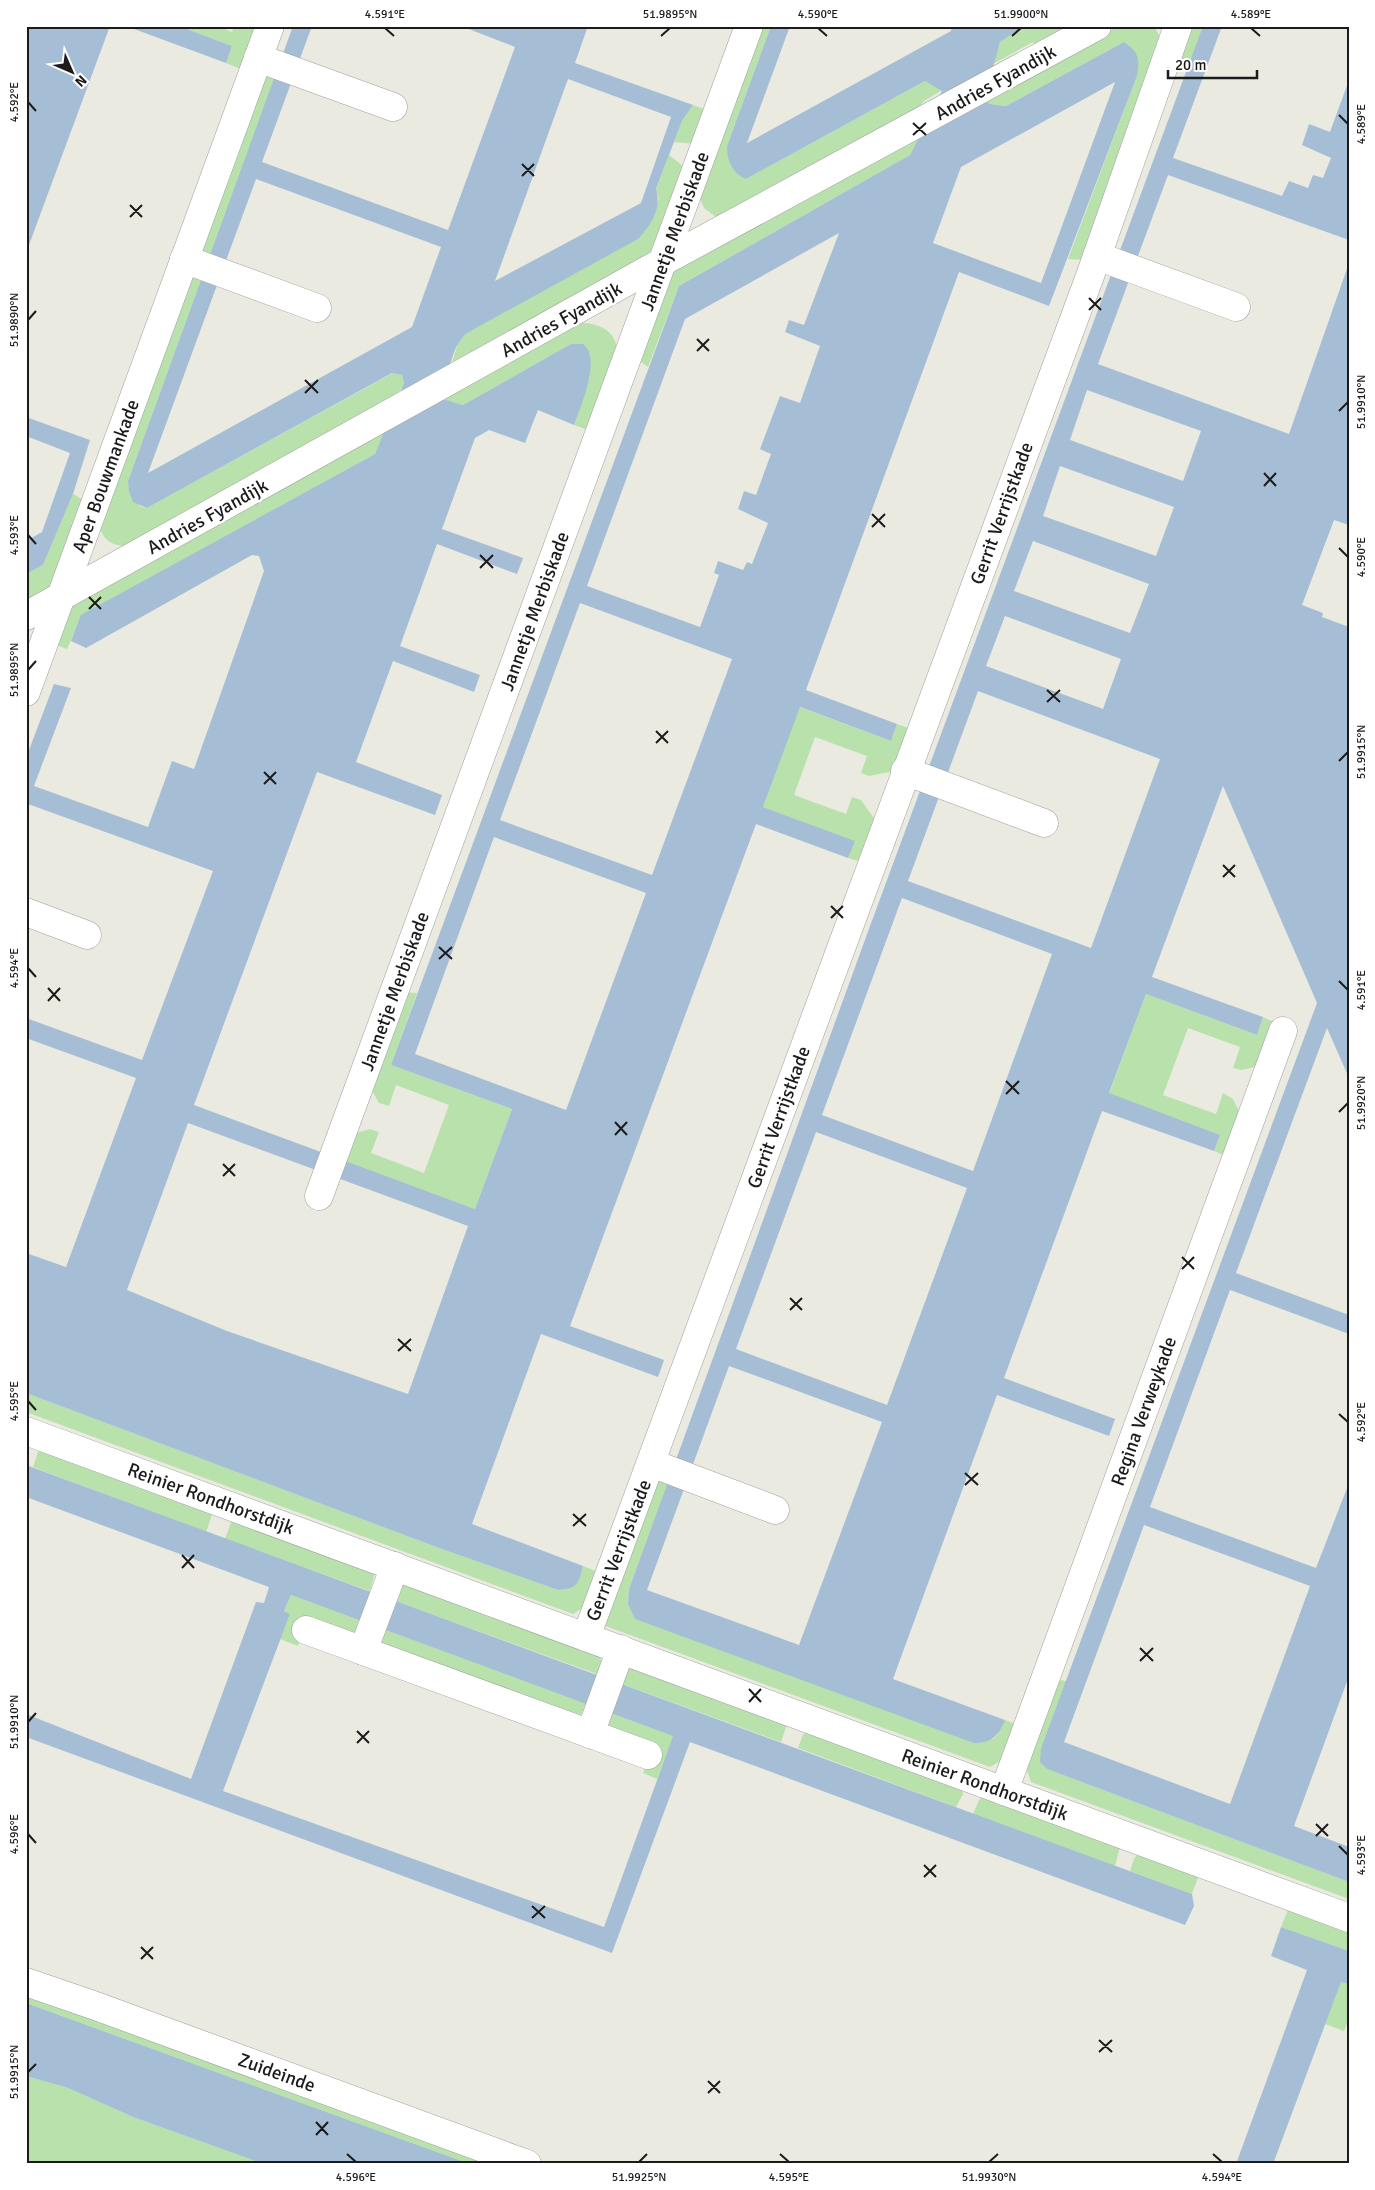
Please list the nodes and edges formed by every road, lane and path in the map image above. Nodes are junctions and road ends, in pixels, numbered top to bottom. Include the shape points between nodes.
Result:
1 (270, 26) edge
2 (749, 26) edge
3 (1097, 26) edge
4 (1178, 26) edge
5 (264, 60) junction
6 (393, 107) dead end
7 (1103, 258) junction
8 (189, 261) junction
9 (662, 262) junction
10 (1236, 307) dead end
11 (317, 308) dead end
12 (61, 598) junction
13 (26, 616) edge
14 (26, 692) edge
15 (912, 774) junction
16 (1044, 823) dead end
17 (26, 912) edge
18 (87, 935) dead end
19 (1283, 1031) dead end
20 (319, 1196) dead end
21 (26, 1431) edge
22 (657, 1466) junction
23 (775, 1510) dead end
24 (392, 1574) junction
25 (306, 1630) dead end
26 (586, 1637) junction
27 (366, 1644) junction
28 (618, 1657) junction
29 (592, 1727) junction
30 (648, 1755) dead end
31 (1004, 1791) junction
32 (1349, 1918) edge
33 (26, 1982) edge
34 (526, 2164) edge

1 - 5 street, Aper Bouwmankade
2 - 9 street, Jannetje Merbiskade
3 - 9 street, Andries Fyandijk
4 - 7 street, Gerrit Verrijstkade
5 - 6 street
5 - 8 street, Aper Bouwmankade
7 - 10 street
7 - 15 street, Gerrit Verrijstkade
8 - 11 street
8 - 12 street, Aper Bouwmankade
9 - 12 street, Andries Fyandijk
9 - 20 street, Jannetje Merbiskade
12 - 13 street, Andries Fyandijk
12 - 14 street, Aper Bouwmankade
15 - 16 street
15 - 22 street, Gerrit Verrijstkade
17 - 18 street
19 - 31 street, Regina Verweykade
21 - 24 street, Reinier Rondhorstdijk
22 - 23 street, Gerrit Verrijstkade
22 - 26 street, Gerrit Verrijstkade
24 - 26 street, Reinier Rondhorstdijk
24 - 27 street
25 - 27 street
26 - 28 street, Reinier Rondhorstdijk
27 - 29 street
28 - 29 street
28 - 31 street, Reinier Rondhorstdijk
29 - 30 street
31 - 32 street, Reinier Rondhorstdijk
33 - 34 street, Zuideinde

